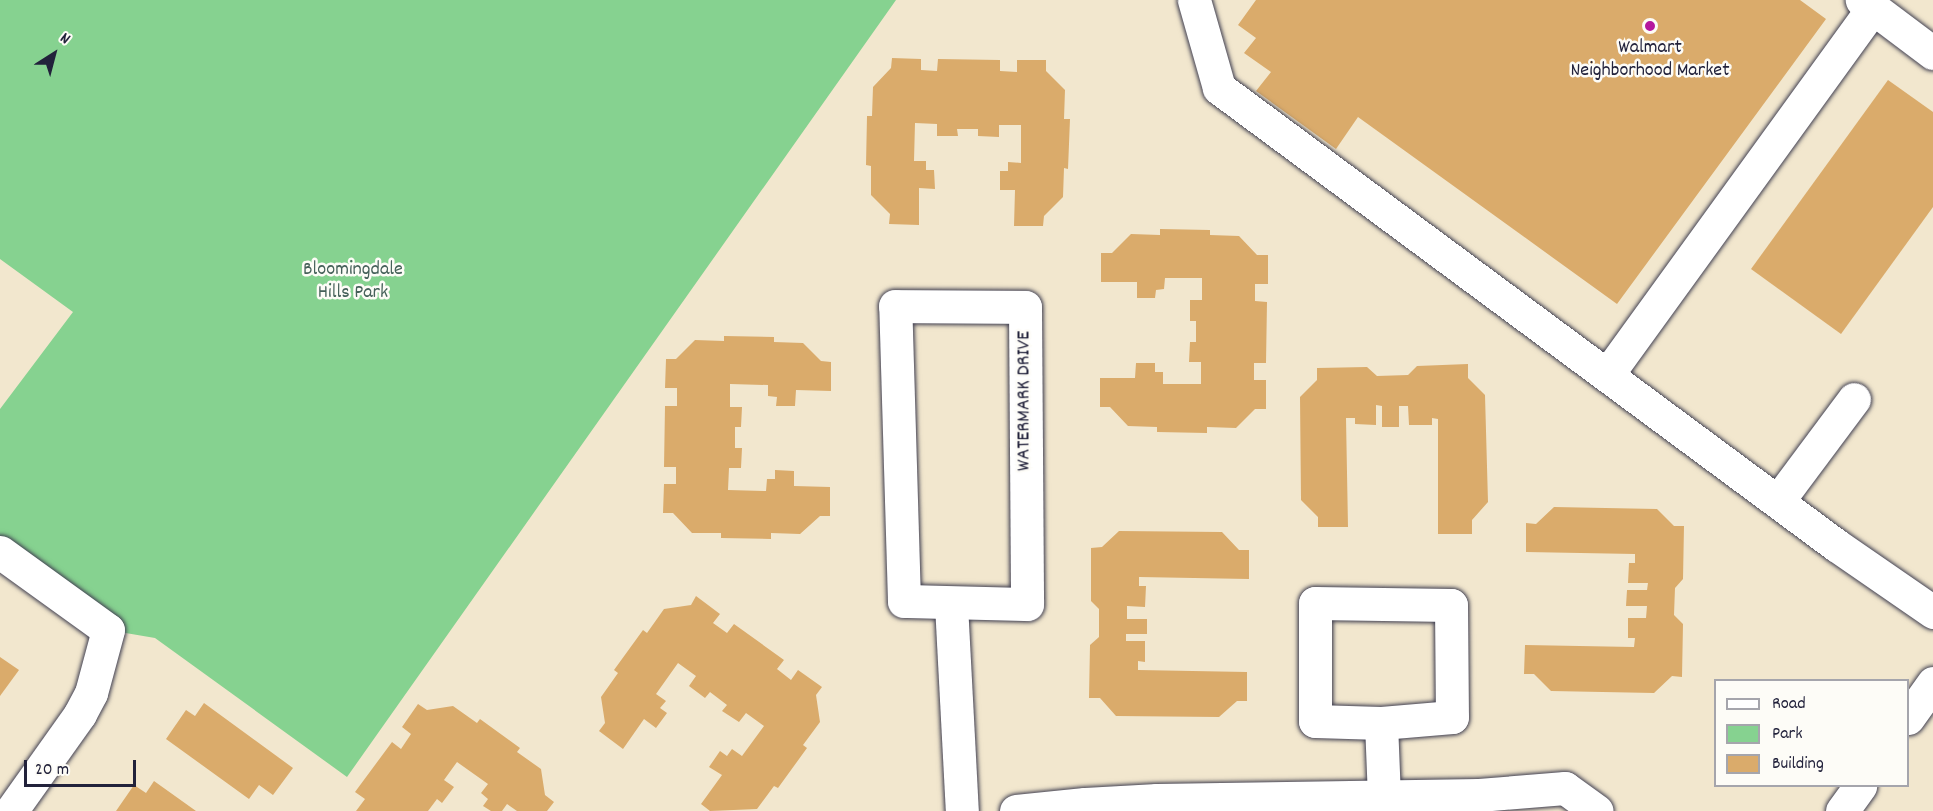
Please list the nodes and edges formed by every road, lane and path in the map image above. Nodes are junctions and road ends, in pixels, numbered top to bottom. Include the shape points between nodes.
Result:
1 (1194, 0) edge
2 (1868, 4) edge
3 (1933, 53) edge
4 (1607, 375) junction
5 (1854, 399) dead end
6 (1778, 501) junction
7 (0, 552) edge
8 (951, 604) junction
9 (1933, 612) edge
10 (1933, 682) edge
11 (1909, 717) edge
12 (1381, 723) junction
13 (1859, 787) edge
14 (1384, 797) junction
15 (1482, 803) edge
16 (1157, 806) edge
17 (11, 811) edge
18 (962, 811) edge
19 (1017, 811) edge
20 (1597, 811) edge
21 (1842, 811) edge

1 - 4 street via 1219,88
2 - 3 street
2 - 4 street
4 - 6 street
5 - 6 street
6 - 9 street
7 - 17 street via 108,630 91,693 80,714
8 - 8 street, WATERMARK DRIVE via 1027,604 1025,307 895,306 904,601
8 - 18 street
10 - 11 street
12 - 12 street via 1452,717 1451,605 1315,603 1315,721
12 - 14 street
13 - 21 street
14 - 15 street
14 - 16 street
15 - 20 street via 1565,788
16 - 19 street via 1085,804

